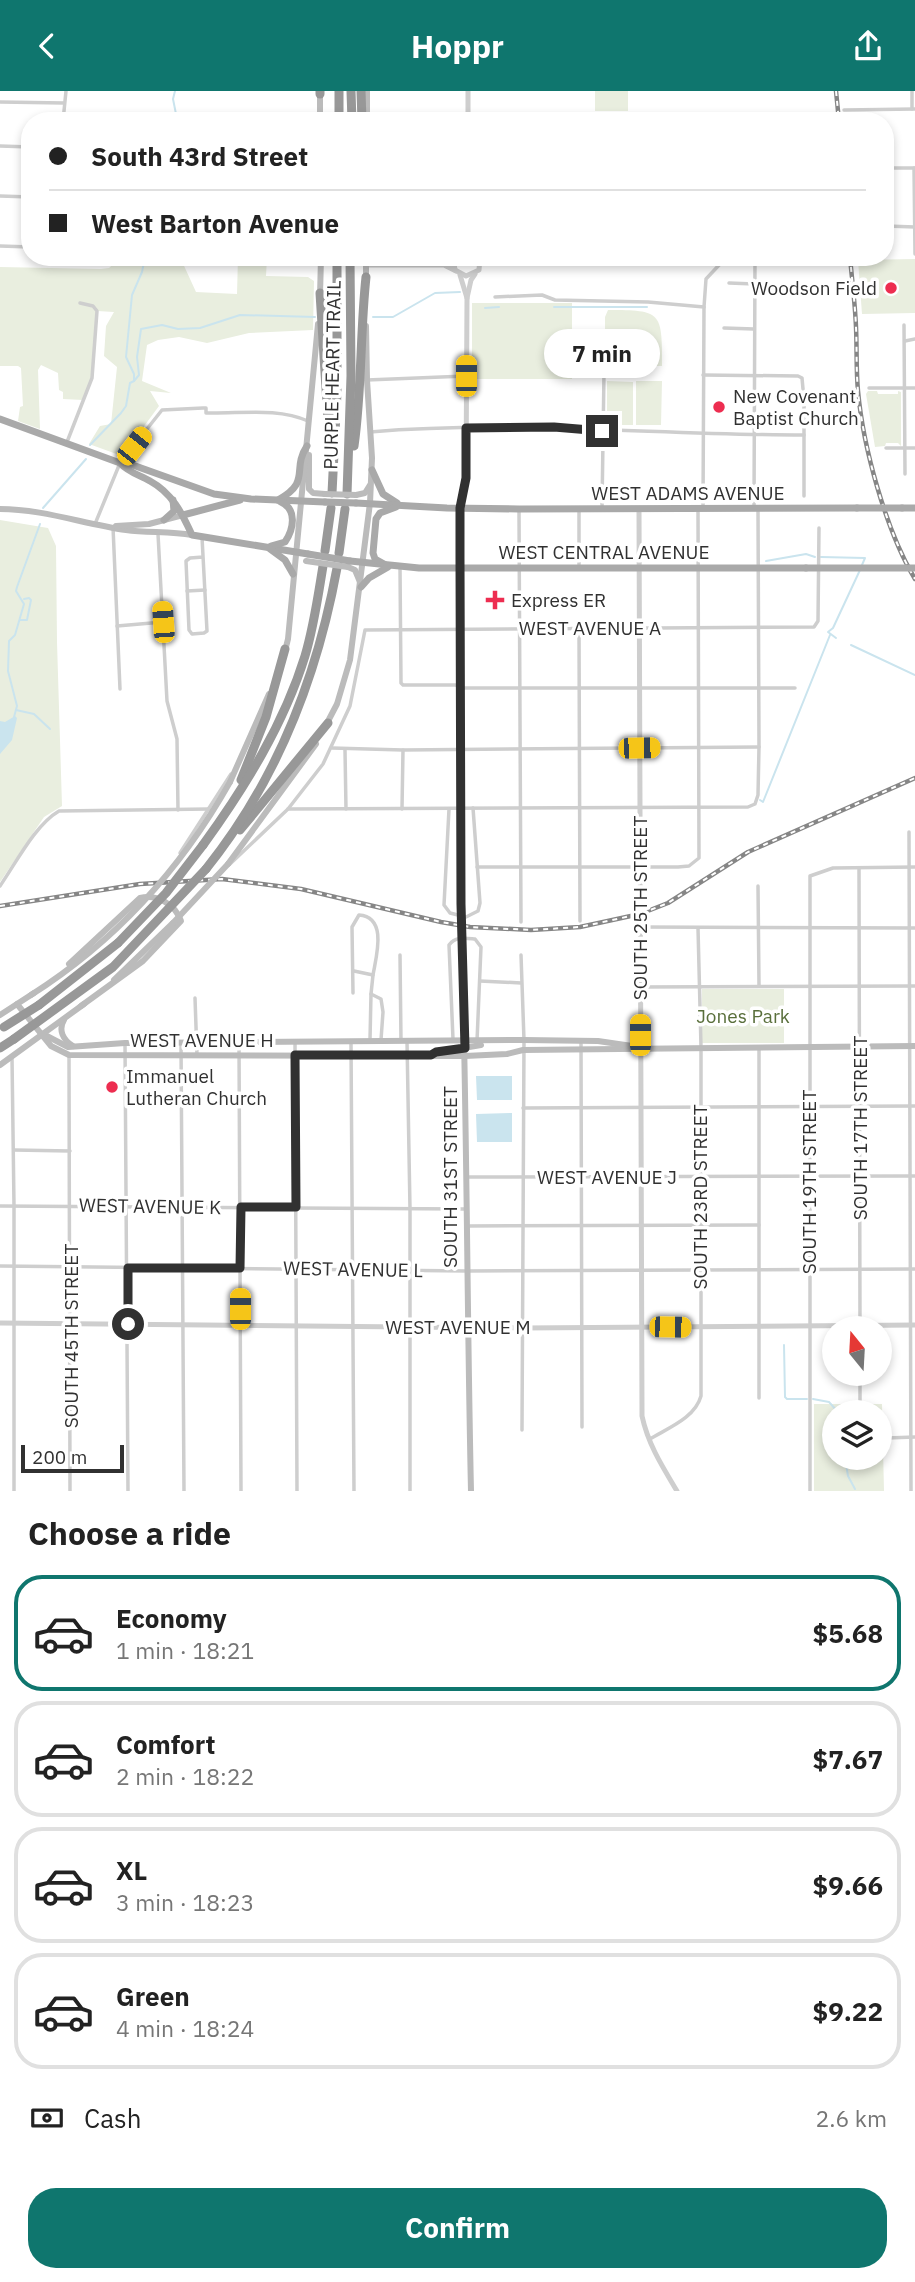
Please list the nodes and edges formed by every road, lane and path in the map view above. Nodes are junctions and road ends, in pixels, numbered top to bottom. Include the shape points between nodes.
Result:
1 (66, 91) edge
2 (339, 91) edge
3 (352, 91) edge
4 (361, 91) edge
5 (367, 91) edge
6 (468, 91) edge
7 (912, 91) edge
8 (320, 92) edge
9 (0, 102) edge
10 (64, 103) junction
11 (914, 109) edge
12 (844, 110) dead end
13 (64, 112) edge
14 (320, 112) edge
15 (340, 112) edge
16 (352, 112) edge
17 (363, 112) edge
18 (365, 112) edge
19 (468, 112) edge
20 (0, 146) edge
21 (21, 147) edge
22 (894, 168) edge
23 (915, 168) edge
24 (0, 196) edge
25 (21, 197) edge
26 (894, 226) edge
27 (915, 226) edge
28 (0, 246) edge
29 (21, 247) edge
30 (915, 254) edge
31 (321, 266) edge
32 (337, 266) edge
33 (351, 266) edge
34 (366, 266) edge
35 (446, 266) edge
36 (454, 266) edge
37 (480, 266) edge
38 (718, 266) edge
39 (755, 266) edge
40 (457, 272) junction
41 (475, 274) junction
42 (366, 277) junction
43 (729, 283) dead end
44 (754, 284) junction
45 (320, 293) junction
46 (495, 297) dead end
47 (467, 298) junction
48 (80, 303) dead end
49 (704, 307) junction
50 (904, 325) dead end
51 (724, 328) dead end
52 (754, 330) junction
53 (915, 339) edge
54 (905, 341) junction
55 (604, 372) dead end
56 (703, 375) junction
57 (466, 376) junction
58 (754, 376) junction
59 (367, 380) junction
60 (869, 388) dead end
61 (905, 388) junction
62 (915, 388) edge
63 (0, 419) edge
64 (310, 422) junction
65 (466, 428) junction
66 (602, 431) junction
67 (370, 432) junction
68 (703, 433) junction
69 (754, 435) junction
70 (804, 435) junction
71 (66, 444) junction
72 (307, 446) junction
73 (915, 448) edge
74 (886, 449) dead end
75 (905, 449) junction
76 (120, 463) junction
77 (372, 470) junction
78 (905, 474) dead end
79 (334, 480) junction
80 (371, 484) junction
81 (352, 495) junction
82 (804, 496) dead end
83 (251, 499) junction
84 (328, 499) junction
85 (173, 500) junction
86 (278, 500) junction
87 (301, 501) junction
88 (370, 503) junction
89 (400, 505) junction
90 (460, 508) junction
91 (602, 508) junction
92 (915, 508) edge
93 (0, 509) edge
94 (345, 509) dead end
95 (519, 509) junction
96 (579, 509) junction
97 (639, 509) junction
98 (701, 509) junction
99 (756, 509) junction
100 (183, 515) junction
101 (164, 520) junction
102 (95, 524) junction
103 (113, 526) junction
104 (819, 528) dead end
105 (158, 530) junction
106 (192, 535) junction
107 (202, 537) junction
108 (267, 547) junction
109 (325, 551) dead end
110 (295, 552) junction
111 (339, 553) dead end
112 (204, 557) junction
113 (307, 558) junction
114 (364, 563) junction
115 (349, 564) junction
116 (323, 566) dead end
117 (389, 567) junction
118 (400, 567) junction
119 (337, 568) dead end
120 (460, 568) junction
121 (579, 568) junction
122 (638, 568) junction
123 (698, 568) junction
124 (915, 568) edge
125 (519, 569) junction
126 (758, 569) junction
127 (293, 574) junction
128 (361, 587) junction
129 (205, 590) junction
130 (187, 591) junction
131 (163, 622) junction
132 (117, 626) junction
133 (519, 628) junction
134 (638, 628) junction
135 (698, 628) junction
136 (759, 628) junction
137 (401, 629) junction
138 (460, 629) junction
139 (579, 629) junction
140 (285, 649) junction
141 (460, 688) junction
142 (519, 688) junction
143 (579, 688) junction
144 (639, 688) junction
145 (699, 688) junction
146 (759, 688) junction
147 (795, 688) dead end
148 (120, 689) dead end
149 (328, 723) junction
150 (759, 747) junction
151 (332, 748) junction
152 (519, 748) junction
153 (580, 748) junction
154 (639, 748) junction
155 (699, 748) junction
156 (461, 749) junction
157 (345, 750) junction
158 (403, 750) junction
159 (245, 752) junction
160 (700, 806) junction
161 (520, 807) junction
162 (639, 807) junction
163 (230, 808) junction
164 (473, 808) junction
165 (580, 808) junction
166 (209, 809) junction
167 (288, 809) junction
168 (346, 809) junction
169 (402, 809) junction
170 (449, 809) junction
171 (461, 809) junction
172 (178, 810) junction
173 (909, 832) dead end
174 (179, 855) dead end
175 (228, 865) junction
176 (520, 866) junction
177 (639, 866) junction
178 (477, 867) junction
179 (580, 867) junction
180 (909, 867) junction
181 (915, 867) edge
182 (859, 868) junction
183 (206, 869) junction
184 (0, 886) edge
185 (758, 886) dead end
186 (580, 921) dead end
187 (521, 922) dead end
188 (640, 927) junction
189 (809, 927) junction
190 (858, 927) junction
191 (698, 928) junction
192 (758, 928) junction
193 (909, 928) junction
194 (915, 928) edge
195 (400, 955) dead end
196 (521, 955) dead end
197 (354, 971) junction
198 (373, 975) junction
199 (480, 981) junction
200 (522, 983) junction
201 (699, 986) junction
202 (759, 986) junction
203 (809, 986) junction
204 (860, 986) junction
205 (912, 986) edge
206 (640, 987) junction
207 (353, 993) dead end
208 (371, 993) junction
209 (32, 995) junction
210 (195, 998) dead end
211 (17, 1004) junction
212 (81, 1006) junction
213 (0, 1015) edge
214 (65, 1018) junction
215 (2, 1028) edge
216 (43, 1034) junction
217 (524, 1040) junction
218 (404, 1041) junction
219 (453, 1041) junction
220 (500, 1041) junction
221 (581, 1041) junction
222 (195, 1042) junction
223 (239, 1042) junction
224 (295, 1042) junction
225 (351, 1042) junction
226 (370, 1042) junction
227 (380, 1042) junction
228 (477, 1042) junction
229 (125, 1043) junction
230 (181, 1043) junction
231 (465, 1045) junction
232 (51, 1046) junction
233 (809, 1046) junction
234 (860, 1046) junction
235 (912, 1046) edge
236 (78, 1047) junction
237 (701, 1047) junction
238 (759, 1047) junction
239 (0, 1048) edge
240 (640, 1048) junction
241 (523, 1050) junction
242 (581, 1050) junction
243 (19, 1051) junction
244 (69, 1055) junction
245 (295, 1055) junction
246 (352, 1055) junction
247 (408, 1055) junction
248 (431, 1055) junction
249 (125, 1056) junction
250 (181, 1056) junction
251 (197, 1056) junction
252 (239, 1056) junction
253 (466, 1056) junction
254 (12, 1057) junction
255 (0, 1065) edge
256 (700, 1106) junction
257 (759, 1106) junction
258 (913, 1106) edge
259 (581, 1107) junction
260 (641, 1107) junction
261 (809, 1107) junction
262 (860, 1107) junction
263 (523, 1108) junction
264 (13, 1150) junction
265 (70, 1151) junction
266 (810, 1176) junction
267 (913, 1176) edge
268 (467, 1177) junction
269 (522, 1177) junction
270 (581, 1177) junction
271 (641, 1177) junction
272 (701, 1177) junction
273 (758, 1177) junction
274 (860, 1177) junction
275 (0, 1206) edge
276 (14, 1206) junction
277 (71, 1206) junction
278 (127, 1207) junction
279 (183, 1207) junction
280 (241, 1207) junction
281 (296, 1207) junction
282 (353, 1209) junction
283 (410, 1209) junction
284 (467, 1209) junction
285 (701, 1224) junction
286 (642, 1225) junction
287 (759, 1225) junction
288 (468, 1226) junction
289 (522, 1226) junction
290 (582, 1226) junction
291 (913, 1233) edge
292 (0, 1266) edge
293 (14, 1266) junction
294 (71, 1266) junction
295 (128, 1268) junction
296 (184, 1268) junction
297 (240, 1268) junction
298 (297, 1268) junction
299 (354, 1269) junction
300 (759, 1269) junction
301 (810, 1269) junction
302 (913, 1269) edge
303 (410, 1270) junction
304 (641, 1270) junction
305 (700, 1270) junction
306 (859, 1270) junction
307 (467, 1271) junction
308 (523, 1271) junction
309 (582, 1271) junction
310 (860, 1316) edge
311 (0, 1323) edge
312 (14, 1323) junction
313 (71, 1323) junction
314 (128, 1324) junction
315 (184, 1324) junction
316 (240, 1324) junction
317 (298, 1325) junction
318 (913, 1325) edge
319 (411, 1326) junction
320 (641, 1326) junction
321 (892, 1326) edge
322 (354, 1327) junction
323 (467, 1327) junction
324 (582, 1327) junction
325 (700, 1327) junction
326 (759, 1327) junction
327 (810, 1327) junction
328 (822, 1327) edge
329 (523, 1328) junction
330 (760, 1398) dead end
331 (582, 1427) dead end
332 (522, 1430) dead end
333 (913, 1437) edge
334 (892, 1438) edge
335 (648, 1440) junction
336 (13, 1491) edge
337 (71, 1491) edge
338 (128, 1491) edge
339 (184, 1491) edge
340 (241, 1491) edge
341 (298, 1491) edge
342 (354, 1491) edge
343 (411, 1491) edge
344 (471, 1491) edge
345 (677, 1491) edge
346 (810, 1491) edge
347 (911, 1491) edge

1 - 10 street
2 - 15 highway
3 - 16 highway
4 - 17 highway
5 - 18 main road
6 - 19 street
7 - 11 street
8 - 14 main road
9 - 10 street
10 - 13 street
11 - 12 street
20 - 21 street
22 - 23 street
23 - 27 street
24 - 25 street
26 - 27 street
27 - 30 street
28 - 29 street
31 - 45 main road
32 - 79 highway, PURPLE HEART TRAIL
33 - 81 highway, PURPLE HEART TRAIL
34 - 42 main road
35 - 40 street
36 - 40 street
37 - 41 street
38 - 49 street via 706,279
39 - 44 street
40 - 41 street
40 - 47 street
41 - 47 street
42 - 59 main road
42 - 81 highway
43 - 44 street
44 - 52 street
45 - 64 main road
45 - 79 highway
46 - 49 street via 542,295 555,300
47 - 57 street
48 - 71 street via 97,311 92,379
49 - 56 street
50 - 54 street
51 - 52 street
52 - 58 street
53 - 54 street
54 - 61 street
55 - 66 street
56 - 58 street
56 - 68 street
57 - 59 street
57 - 65 street
58 - 69 street
58 - 70 street via 802,378
59 - 67 main road
60 - 61 street
61 - 62 street
61 - 75 street
63 - 71 main road
64 - 72 main road
64 - 76 street via 273,411 162,410
65 - 66 street
65 - 67 street
65 - 90 street via 466,478
66 - 68 street
66 - 91 street
67 - 77 main road
68 - 69 street
68 - 98 street
69 - 70 street
69 - 99 street
70 - 82 street
71 - 76 main road
72 - 84 main road via 309,489
72 - 86 main road via 299,483
72 - 87 main road
73 - 75 street
74 - 75 street
75 - 78 street
76 - 83 main road via 198,490
76 - 85 main road
76 - 102 street
77 - 80 main road
77 - 89 main road via 383,494
79 - 84 highway, PURPLE HEART TRAIL
80 - 81 main road via 365,493
80 - 88 main road
81 - 84 main road, WEST ADAMS AVENUE, bridge
81 - 88 main road, WEST ADAMS AVENUE
83 - 86 main road, WEST ADAMS AVENUE
83 - 100 main road
84 - 87 main road, WEST ADAMS AVENUE
84 - 109 highway, PURPLE HEART TRAIL
85 - 100 main road
85 - 101 main road via 173,511
86 - 87 main road, WEST ADAMS AVENUE
86 - 108 main road via 291,511 292,528 285,542
87 - 110 main road
88 - 89 main road, WEST ADAMS AVENUE
88 - 114 main road
89 - 90 main road, WEST ADAMS AVENUE
89 - 117 main road via 376,519 373,553
90 - 95 main road, WEST ADAMS AVENUE
90 - 120 main road, SOUTH 31ST STREET
91 - 96 main road, WEST ADAMS AVENUE
91 - 97 main road, WEST ADAMS AVENUE
92 - 99 main road, WEST ADAMS AVENUE, bridge
93 - 102 main road
94 - 111 highway
95 - 96 main road, WEST ADAMS AVENUE
95 - 125 street
96 - 121 street
97 - 98 main road, WEST ADAMS AVENUE
97 - 122 street, SOUTH 25TH STREET
98 - 99 main road, WEST ADAMS AVENUE
98 - 123 street
99 - 126 street
100 - 101 main road
100 - 106 main road
101 - 103 main road
102 - 103 main road
103 - 105 main road
103 - 132 street
104 - 136 street, WEST AVENUE A via 816,626
105 - 106 main road
105 - 131 street
106 - 107 main road
107 - 108 main road
107 - 112 street
108 - 110 main road
108 - 127 main road via 285,560
110 - 113 main road, WEST CENTRAL AVENUE
110 - 127 main road
112 - 129 street
112 - 130 street via 186,561
113 - 115 main road, WEST CENTRAL AVENUE, bridge
113 - 127 main road
114 - 115 main road, WEST CENTRAL AVENUE
114 - 117 main road, WEST CENTRAL AVENUE
114 - 128 main road
115 - 128 main road
116 - 163 highway via 308,645 289,697
117 - 118 main road, WEST CENTRAL AVENUE
117 - 128 main road
118 - 120 main road, WEST CENTRAL AVENUE
118 - 137 street
119 - 183 highway via 317,655 278,756
120 - 125 main road, WEST CENTRAL AVENUE
120 - 138 main road, SOUTH 31ST STREET
121 - 122 main road, WEST CENTRAL AVENUE
121 - 125 main road, WEST CENTRAL AVENUE
122 - 123 main road, WEST CENTRAL AVENUE
122 - 134 street, SOUTH 25TH STREET
123 - 126 main road, WEST CENTRAL AVENUE
123 - 135 street
124 - 126 main road, WEST CENTRAL AVENUE, bridge
125 - 133 street
126 - 136 street
127 - 140 main road
128 - 149 main road via 350,660
129 - 130 street
129 - 130 street via 204,633 190,633
131 - 132 street
131 - 172 street via 167,701 177,739
132 - 148 street
133 - 138 street, WEST AVENUE A
133 - 139 street, WEST AVENUE A
133 - 142 street
134 - 135 street, WEST AVENUE A
134 - 139 street, WEST AVENUE A
134 - 144 street, SOUTH 25TH STREET
135 - 136 street, WEST AVENUE A
135 - 145 street
136 - 146 street
137 - 138 street, WEST AVENUE A
137 - 141 street via 402,685
137 - 151 street, WEST AVENUE A via 365,630 350,706
138 - 141 main road, SOUTH 31ST STREET
139 - 143 street
140 - 159 main road
140 - 163 highway via 266,717
141 - 142 street
141 - 156 main road, SOUTH 31ST STREET
142 - 143 street
142 - 152 street
143 - 144 street
143 - 153 street
144 - 145 street
144 - 154 street, SOUTH 25TH STREET
145 - 146 street
145 - 155 street
146 - 147 street
146 - 150 street
149 - 175 main road
149 - 183 highway
150 - 155 street
150 - 160 street via 755,803 748,807
151 - 157 street
151 - 167 street
152 - 153 street
152 - 156 street
152 - 161 street
153 - 154 street
153 - 165 street
154 - 155 street
154 - 162 street, SOUTH 25TH STREET
155 - 160 street
156 - 158 street
156 - 171 main road, SOUTH 31ST STREET
157 - 158 street
157 - 168 street
158 - 169 street
159 - 166 street
159 - 209 main road, bridge via 201,830 147,899 100,946
160 - 162 street
160 - 177 street via 696,862 678,867
161 - 164 street
161 - 165 street
161 - 176 street
162 - 165 street
162 - 177 street, SOUTH 25TH STREET
163 - 215 highway, bridge via 166,893 118,943
164 - 171 street
164 - 178 street
165 - 179 street
166 - 172 street
166 - 174 street
167 - 168 street
167 - 175 street
168 - 169 street
169 - 170 street
170 - 171 street
170 - 178 street via 444,905 450,913 466,916 478,911
171 - 231 main road, SOUTH 31ST STREET, bridge
172 - 184 street via 59,811 40,828
173 - 180 street
175 - 212 main road, bridge via 121,974
176 - 178 street
176 - 179 street
176 - 187 street
177 - 179 street
177 - 188 street, SOUTH 25TH STREET
179 - 186 street
180 - 181 street
180 - 182 street
180 - 193 street
182 - 189 street, SOUTH 19TH STREET via 811,874
182 - 190 street, SOUTH 17TH STREET
183 - 239 highway, bridge via 113,967
185 - 192 street
188 - 191 street
188 - 206 street, SOUTH 25TH STREET
189 - 190 street
189 - 192 street
189 - 203 street, SOUTH 19TH STREET
190 - 193 street
190 - 204 street, SOUTH 17TH STREET
191 - 192 street
191 - 201 street, SOUTH 23RD STREET
192 - 202 street
193 - 194 street
193 - 205 street
195 - 218 street
196 - 200 street
197 - 198 street
197 - 198 street via 352,927 359,915 366,916 379,936
197 - 207 street
198 - 208 street
199 - 200 street
199 - 219 street via 481,947 475,939 455,939 448,952
199 - 228 street
200 - 217 street
201 - 202 street
201 - 206 street
201 - 237 street, SOUTH 23RD STREET
202 - 203 street
203 - 204 street
203 - 233 street, SOUTH 19TH STREET
204 - 205 street
204 - 234 street, SOUTH 17TH STREET
205 - 235 street
206 - 240 street, SOUTH 25TH STREET
208 - 226 street
208 - 227 street via 381,999
209 - 211 main road
209 - 212 main road via 139,898 161,900 175,909 181,921 143,961
210 - 222 street
211 - 213 main road
211 - 216 main road, WEST AVENUE H
212 - 214 main road
214 - 216 main road
214 - 236 main road via 63,1036
216 - 232 main road, WEST AVENUE H
216 - 236 main road, WEST AVENUE H
216 - 243 main road
217 - 220 main road, WEST AVENUE H
217 - 221 main road, WEST AVENUE H
217 - 241 street
218 - 219 main road, WEST AVENUE H
218 - 227 main road, WEST AVENUE H
218 - 247 street
219 - 231 main road, WEST AVENUE H
220 - 228 main road, WEST AVENUE H
220 - 231 main road
221 - 240 main road, WEST AVENUE H
221 - 242 street
222 - 223 main road, WEST AVENUE H
222 - 230 main road, WEST AVENUE H
222 - 251 street
223 - 224 main road, WEST AVENUE H
223 - 252 street
224 - 225 main road, WEST AVENUE H
224 - 245 street
225 - 226 main road, WEST AVENUE H
225 - 246 street
226 - 227 main road, WEST AVENUE H
228 - 231 main road, WEST AVENUE H
229 - 230 main road, WEST AVENUE H
229 - 236 main road, WEST AVENUE H
229 - 249 street
230 - 250 street
231 - 248 main road
231 - 253 main road, SOUTH 31ST STREET
232 - 243 main road via 37,1044
232 - 244 main road, WEST AVENUE H
233 - 234 main road, WEST AVENUE H
233 - 238 main road, WEST AVENUE H
233 - 261 street, SOUTH 19TH STREET
234 - 235 main road, WEST AVENUE H
234 - 262 street, SOUTH 17TH STREET
235 - 258 street
237 - 238 main road, WEST AVENUE H
237 - 240 main road, WEST AVENUE H
237 - 256 street, SOUTH 23RD STREET
238 - 257 street
240 - 242 main road, WEST AVENUE H
240 - 260 street, SOUTH 25TH STREET
241 - 242 main road, WEST AVENUE H
241 - 253 main road, WEST AVENUE H
241 - 263 street
242 - 259 street
243 - 254 main road
244 - 249 main road, WEST AVENUE H
244 - 265 street, SOUTH 45TH STREET
245 - 246 main road, WEST AVENUE H
245 - 252 main road, WEST AVENUE H
245 - 281 street
246 - 247 main road, WEST AVENUE H
246 - 282 street
247 - 248 main road, WEST AVENUE H
247 - 283 street
248 - 253 main road, WEST AVENUE H
249 - 250 main road, WEST AVENUE H
249 - 278 street
250 - 251 main road, WEST AVENUE H
250 - 279 street
251 - 252 main road, WEST AVENUE H
252 - 280 street
253 - 268 main road, SOUTH 31ST STREET
254 - 255 main road
254 - 264 street
256 - 257 street
256 - 260 street
256 - 272 street, SOUTH 23RD STREET
257 - 261 street
257 - 273 street
258 - 262 street
258 - 267 street
259 - 260 street
259 - 263 street
259 - 270 street
260 - 271 street, SOUTH 25TH STREET
261 - 262 street
261 - 266 street, SOUTH 19TH STREET
262 - 274 street, SOUTH 17TH STREET
263 - 269 street
264 - 265 street
264 - 276 street
265 - 277 street, SOUTH 45TH STREET
266 - 273 street, WEST AVENUE J
266 - 274 street, WEST AVENUE J
266 - 301 street, SOUTH 19TH STREET
267 - 274 street, WEST AVENUE J
267 - 291 street
268 - 269 street, WEST AVENUE J
268 - 284 main road, SOUTH 31ST STREET
269 - 270 street, WEST AVENUE J
269 - 289 street
270 - 271 street, WEST AVENUE J
270 - 290 street
271 - 272 street, WEST AVENUE J
271 - 286 street, SOUTH 25TH STREET
272 - 273 street, WEST AVENUE J
272 - 285 street, SOUTH 23RD STREET
273 - 287 street
274 - 306 street, SOUTH 17TH STREET
275 - 276 street, WEST AVENUE K
276 - 277 street, WEST AVENUE K
276 - 293 street
277 - 278 street, WEST AVENUE K
277 - 294 street, SOUTH 45TH STREET
278 - 279 street, WEST AVENUE K
278 - 295 street
279 - 280 street, WEST AVENUE K
279 - 296 street
280 - 281 street, WEST AVENUE K
280 - 297 street
281 - 282 street, WEST AVENUE K
281 - 298 street
282 - 283 street, WEST AVENUE K
282 - 299 street
283 - 284 street, WEST AVENUE K
283 - 303 street
284 - 288 main road, SOUTH 31ST STREET
285 - 286 street
285 - 287 street
285 - 305 street, SOUTH 23RD STREET
286 - 290 street
286 - 304 street, SOUTH 25TH STREET
287 - 300 street
288 - 289 street
288 - 307 main road, SOUTH 31ST STREET
289 - 290 street
289 - 308 street
290 - 309 street
291 - 302 street
292 - 293 street, WEST AVENUE L
293 - 294 street, WEST AVENUE L
293 - 312 street
294 - 295 street, WEST AVENUE L
294 - 313 street, SOUTH 45TH STREET
295 - 296 street, WEST AVENUE L
295 - 314 street
296 - 297 street, WEST AVENUE L
296 - 315 street
297 - 298 street, WEST AVENUE L
297 - 316 street
298 - 299 street, WEST AVENUE L
298 - 317 street
299 - 303 street, WEST AVENUE L
299 - 322 street
300 - 301 street, WEST AVENUE L
300 - 305 street, WEST AVENUE L
300 - 326 street
301 - 306 street, WEST AVENUE L
301 - 327 street, SOUTH 19TH STREET
302 - 306 street, WEST AVENUE L
302 - 318 street
303 - 307 street, WEST AVENUE L
303 - 319 street
304 - 305 street, WEST AVENUE L
304 - 309 street, WEST AVENUE L
304 - 320 street, SOUTH 25TH STREET
305 - 325 street, SOUTH 23RD STREET
306 - 310 street, SOUTH 17TH STREET
307 - 308 street, WEST AVENUE L
307 - 323 main road, SOUTH 31ST STREET
308 - 309 street, WEST AVENUE L
308 - 329 street
309 - 324 street
311 - 312 street, WEST AVENUE M
312 - 313 street, WEST AVENUE M
312 - 336 street
313 - 314 street, WEST AVENUE M
313 - 337 street, SOUTH 45TH STREET
314 - 315 street, WEST AVENUE M
314 - 338 street
315 - 316 street, WEST AVENUE M
315 - 339 street
316 - 317 street, WEST AVENUE M
316 - 340 street
317 - 322 street, WEST AVENUE M
317 - 341 street
318 - 321 street, WEST AVENUE M
318 - 333 street
319 - 322 street, WEST AVENUE M
319 - 323 street, WEST AVENUE M
319 - 343 street
320 - 324 street, WEST AVENUE M
320 - 325 street, WEST AVENUE M
320 - 335 street, SOUTH 25TH STREET via 642,1416
322 - 342 street
323 - 329 street, WEST AVENUE M
323 - 344 main road, SOUTH 31ST STREET
324 - 329 street, WEST AVENUE M
324 - 331 street
325 - 326 street, WEST AVENUE M
325 - 335 street, SOUTH 23RD STREET via 699,1405
326 - 327 street, WEST AVENUE M
326 - 330 street
327 - 328 street, WEST AVENUE M
327 - 346 street, SOUTH 19TH STREET
329 - 332 street
333 - 334 street
333 - 347 street
335 - 345 street, SOUTH 25TH STREET

